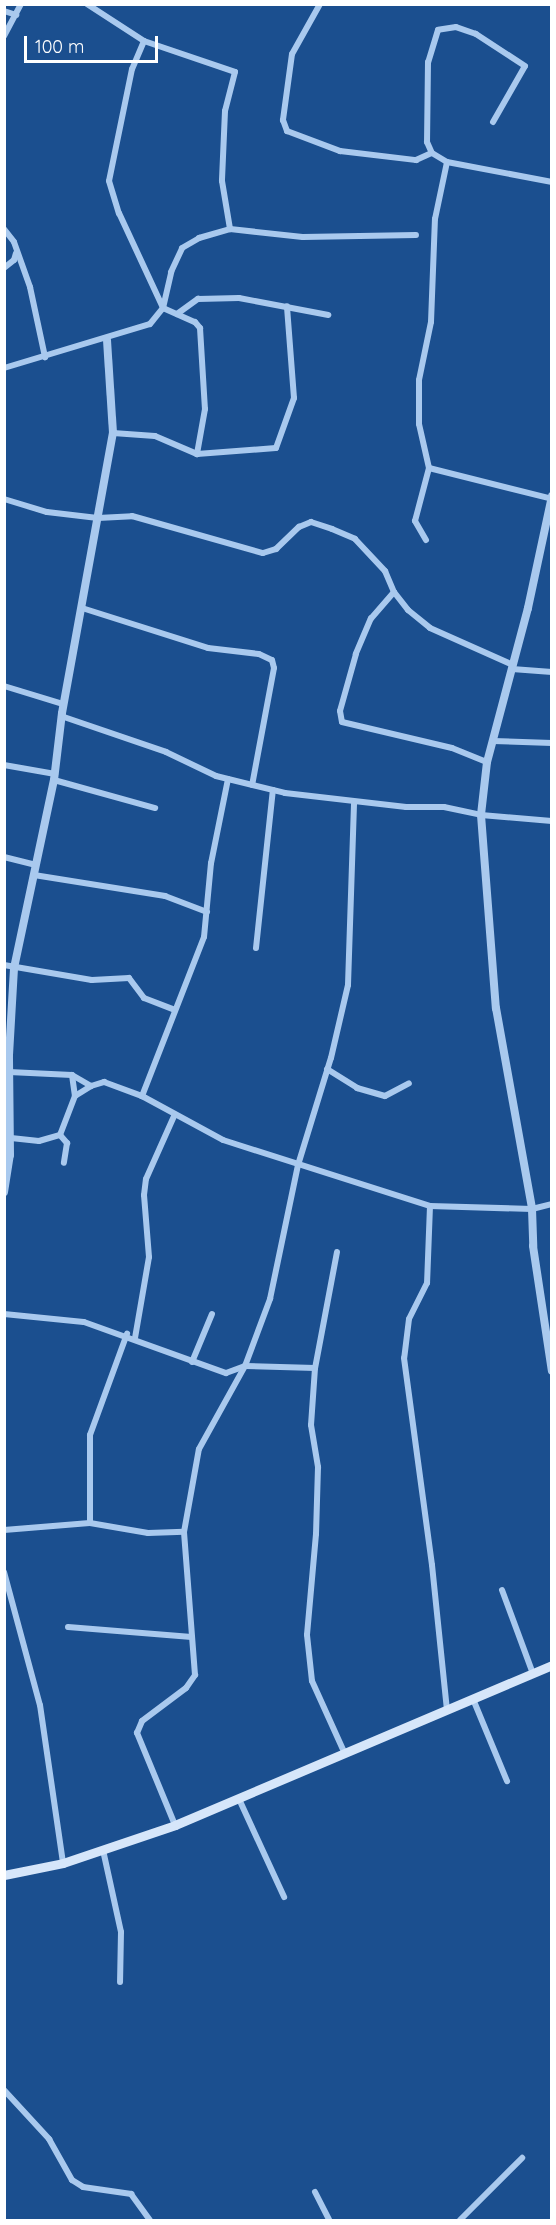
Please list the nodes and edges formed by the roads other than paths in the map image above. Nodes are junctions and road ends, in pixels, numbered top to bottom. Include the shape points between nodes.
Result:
1 (21, 4) edge
2 (87, 4) edge
3 (320, 4) edge
4 (4, 11) edge
5 (16, 15) junction
6 (4, 36) edge
7 (144, 41) junction
8 (493, 122) dead end
9 (432, 153) junction
10 (447, 162) junction
11 (552, 182) edge
12 (4, 229) edge
13 (230, 229) junction
14 (416, 234) dead end
15 (16, 252) junction
16 (4, 268) edge
17 (287, 306) junction
18 (163, 308) junction
19 (177, 314) junction
20 (328, 315) dead end
21 (107, 340) junction
22 (45, 357) junction
23 (4, 368) edge
24 (113, 433) junction
25 (197, 454) junction
26 (429, 468) junction
27 (551, 498) edge
28 (4, 499) edge
29 (98, 518) junction
30 (426, 540) dead end
31 (394, 592) junction
32 (82, 608) junction
33 (513, 667) junction
34 (552, 672) edge
35 (4, 686) edge
36 (63, 704) junction
37 (61, 716) junction
38 (493, 741) junction
39 (552, 743) edge
40 (487, 762) junction
41 (4, 765) edge
42 (54, 777) junction
43 (228, 779) junction
44 (252, 785) junction
45 (273, 790) junction
46 (354, 802) junction
47 (155, 808) dead end
48 (481, 815) junction
49 (552, 821) edge
50 (4, 857) edge
51 (35, 865) junction
52 (34, 875) junction
53 (207, 912) junction
54 (256, 948) dead end
55 (4, 965) edge
56 (14, 968) junction
57 (175, 1010) junction
58 (327, 1069) junction
59 (9, 1072) junction
60 (72, 1075) junction
61 (409, 1083) dead end
62 (90, 1086) junction
63 (75, 1096) junction
64 (142, 1096) junction
65 (174, 1116) junction
66 (60, 1135) junction
67 (11, 1138) junction
68 (64, 1163) dead end
69 (298, 1165) junction
70 (4, 1192) edge
71 (552, 1204) edge
72 (430, 1206) junction
73 (532, 1209) junction
74 (337, 1252) dead end
75 (4, 1314) edge
76 (212, 1314) dead end
77 (127, 1334) junction
78 (135, 1338) junction
79 (192, 1362) junction
80 (245, 1366) junction
81 (315, 1368) junction
82 (552, 1371) edge
83 (90, 1523) junction
84 (4, 1530) edge
85 (184, 1532) junction
86 (4, 1572) edge
87 (502, 1590) dead end
88 (68, 1627) dead end
89 (192, 1637) junction
90 (552, 1665) edge
91 (533, 1674) junction
92 (473, 1699) junction
93 (447, 1710) junction
94 (344, 1752) junction
95 (507, 1781) dead end
96 (239, 1799) junction
97 (175, 1826) junction
98 (103, 1850) junction
99 (63, 1863) junction
100 (4, 1875) edge
101 (284, 1897) dead end
102 (120, 1982) dead end
103 (4, 2090) edge
104 (522, 2158) dead end
105 (315, 2192) dead end
106 (150, 2220) edge
107 (329, 2220) edge
108 (460, 2220) edge

1 - 5 street
2 - 7 street
3 - 9 street via 292,54 283,120 287,131 340,151 416,160
4 - 5 street
5 - 6 street
7 - 13 street via 235,72 225,111 222,181
7 - 18 street via 132,69 109,181 118,213
8 - 9 street via 525,66 476,34 456,27 438,30 428,62 427,142
9 - 10 street
10 - 11 street
10 - 26 street via 435,219 431,322 419,380 419,424
12 - 15 street
13 - 14 street via 303,237
13 - 18 street via 199,238 182,248 171,272
15 - 16 street via 15,260
15 - 22 street via 30,287
17 - 19 street via 239,298 198,299
17 - 20 street
17 - 25 street via 294,398 282,439 276,448
18 - 19 street
18 - 21 street via 150,324
19 - 25 street via 200,328 205,409
21 - 22 street
21 - 24 street
22 - 23 street
24 - 25 street via 155,436
24 - 29 street
26 - 27 street
26 - 30 street via 415,521
27 - 33 street
28 - 29 street via 46,512
29 - 31 street via 132,516 263,553 276,549 299,527 311,522 355,539 385,571
29 - 32 street
31 - 33 street via 430,628
31 - 40 street via 371,618 356,654 340,711 342,722 452,748
32 - 36 street
32 - 44 street via 208,648 259,654 272,660 274,668
33 - 34 street
33 - 38 street
35 - 36 street
36 - 37 street
37 - 42 street
37 - 43 street via 94,725
38 - 39 street
38 - 40 street
40 - 48 street
41 - 42 street
42 - 47 street
42 - 51 street
43 - 44 street
43 - 53 street via 211,862
44 - 45 street
45 - 46 street
45 - 54 street
46 - 48 street via 444,807
46 - 58 street via 348,985
48 - 49 street
48 - 73 street via 496,1008
50 - 51 street
51 - 52 street
52 - 53 street via 165,896
52 - 56 street
53 - 57 street via 204,937
55 - 56 street
56 - 57 street via 92,980 129,978 144,998
56 - 59 street
57 - 64 street
58 - 61 street via 357,1088 385,1096
58 - 69 street
59 - 60 street
59 - 67 street
60 - 62 street
60 - 63 street
62 - 63 street
62 - 64 street via 104,1082
63 - 66 street
64 - 65 street
65 - 69 street via 224,1140
65 - 78 street via 145,1187 143,1214 149,1257
66 - 67 street via 39,1141
66 - 68 street via 67,1143
67 - 70 street
69 - 72 street
69 - 80 street via 270,1299
71 - 73 street
72 - 73 street
72 - 93 street via 427,1283 409,1319 404,1358
73 - 82 street via 533,1246
74 - 81 street
75 - 77 street via 84,1322
76 - 79 street
77 - 78 street
77 - 83 street via 90,1435
78 - 79 street
79 - 80 street via 226,1373
80 - 81 street
80 - 85 street via 199,1449
81 - 94 street via 311,1425 318,1467 316,1534 307,1635 312,1681
83 - 84 street
83 - 85 street via 148,1533
85 - 89 street
86 - 99 street via 40,1704
87 - 91 street
88 - 89 street
89 - 97 street via 193,1681 142,1721 137,1733
90 - 91 main road
91 - 92 main road
92 - 93 main road
92 - 95 street
93 - 94 main road
94 - 96 main road
96 - 97 main road
96 - 101 street
97 - 98 main road
98 - 99 main road
98 - 102 street via 121,1932
99 - 100 main road
103 - 106 street via 49,2139 72,2180 83,2187 131,2194
104 - 108 street
105 - 107 street

